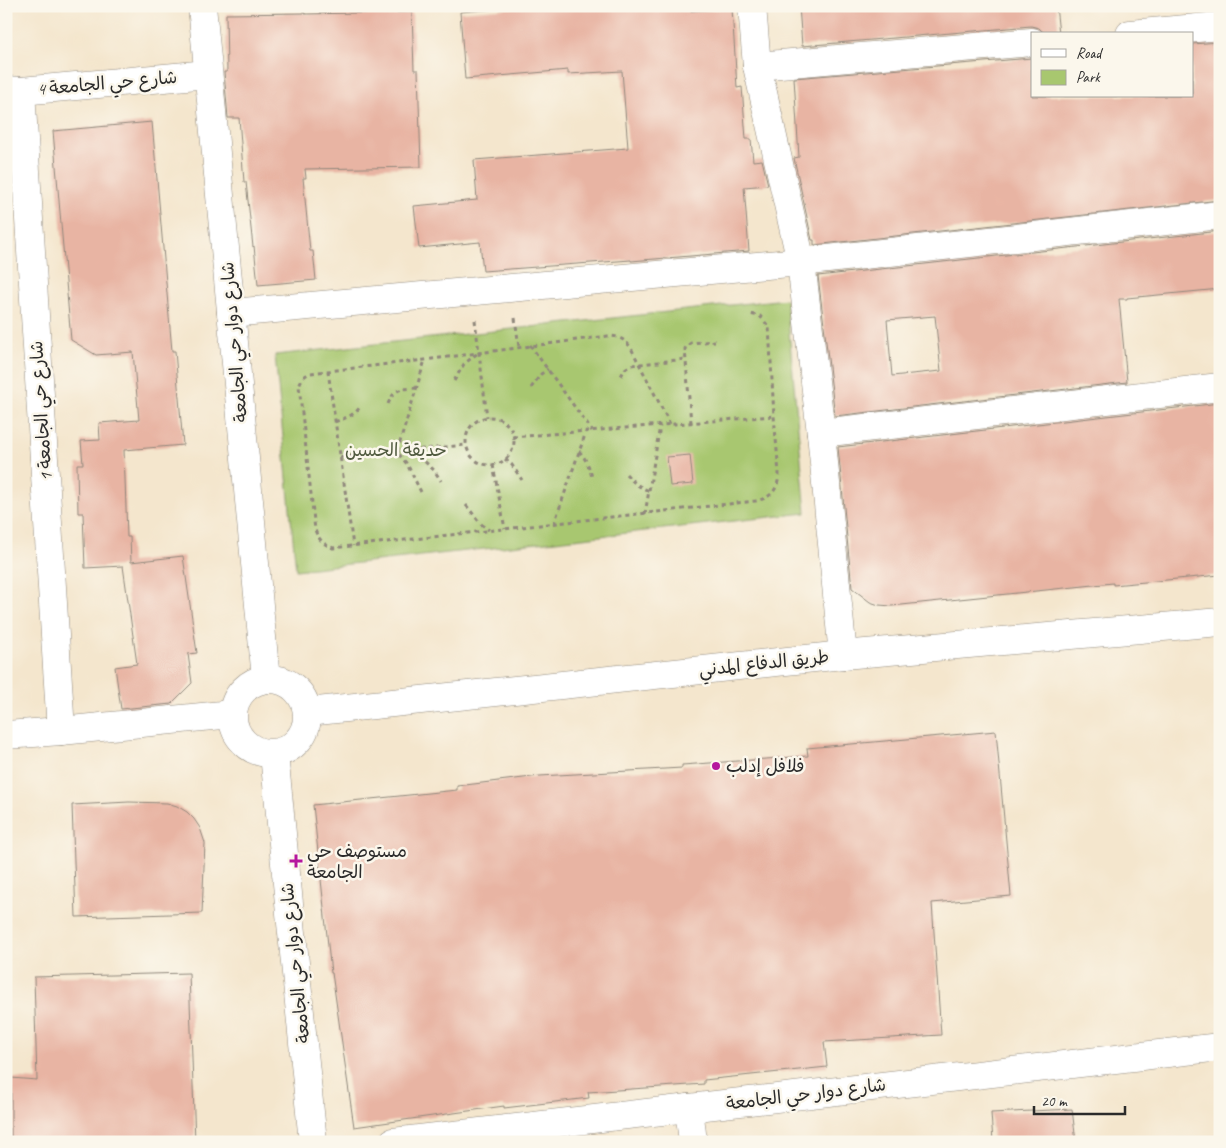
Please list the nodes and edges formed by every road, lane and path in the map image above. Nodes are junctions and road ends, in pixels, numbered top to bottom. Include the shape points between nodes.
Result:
1 (202, 6) edge
2 (752, 6) edge
3 (1220, 26) edge
4 (1152, 32) edge
5 (1031, 42) edge
6 (757, 66) junction
7 (208, 74) junction
8 (14, 90) edge
9 (1220, 215) edge
10 (801, 262) junction
11 (472, 292) junction
12 (231, 313) junction
13 (749, 314) dead end
14 (715, 341) dead end
15 (530, 345) junction
16 (479, 352) junction
17 (686, 359) junction
18 (425, 360) junction
19 (639, 364) junction
20 (548, 369) junction
21 (328, 371) junction
22 (621, 376) dead end
23 (454, 381) dead end
24 (1220, 387) edge
25 (416, 388) junction
26 (531, 388) dead end
27 (388, 404) dead end
28 (360, 407) dead end
29 (487, 416) junction
30 (774, 416) junction
31 (335, 422) junction
32 (690, 423) junction
33 (670, 424) junction
34 (660, 425) junction
35 (592, 431) junction
36 (586, 432) junction
37 (821, 432) junction
38 (513, 437) junction
39 (466, 445) junction
40 (413, 450) junction
41 (579, 451) junction
42 (397, 452) junction
43 (340, 457) junction
44 (505, 459) junction
45 (493, 465) junction
46 (626, 474) dead end
47 (592, 477) dead end
48 (522, 480) dead end
49 (441, 481) dead end
50 (649, 491) junction
51 (421, 492) dead end
52 (466, 505) dead end
53 (645, 514) junction
54 (554, 524) junction
55 (505, 529) junction
56 (490, 531) junction
57 (353, 546) junction
58 (1220, 622) edge
59 (843, 654) junction
60 (266, 678) junction
61 (308, 712) junction
62 (232, 714) junction
63 (60, 731) junction
64 (6, 735) edge
65 (274, 754) junction
66 (1220, 1047) edge
67 (689, 1108) junction
68 (313, 1142) edge
69 (393, 1142) edge
70 (692, 1142) edge

1 - 7 street, شارع دوار حي الجامعة
2 - 6 street
3 - 4 street
5 - 6 street
6 - 10 street
7 - 8 street, شارع حي الجامعة 4
7 - 12 street, شارع دوار حي الجامعة
8 - 63 street, شارع حي الجامعة 1
9 - 10 street
10 - 11 street
10 - 37 street
11 - 12 street
11 - 16 path
12 - 60 street, شارع دوار حي الجامعة
13 - 30 path via 760,316 769,328
14 - 17 path via 688,344
15 - 16 path
15 - 19 path via 615,336 627,342
15 - 20 path
16 - 18 path
16 - 23 path via 464,364
16 - 29 path
17 - 19 path
17 - 32 path
18 - 21 path
18 - 25 path
19 - 22 path via 631,365
19 - 33 path
20 - 26 path
20 - 35 path
21 - 31 path
21 - 57 path via 310,373 299,386 315,530 324,545 332,548
24 - 37 street
25 - 27 path via 397,390
25 - 42 path
28 - 31 path via 352,415
29 - 38 path via 507,424
29 - 39 path via 473,423 468,430
30 - 32 path
30 - 53 path via 779,482 770,496 763,500
31 - 43 path
32 - 33 path
33 - 34 path
34 - 35 path
34 - 50 path
35 - 36 path
36 - 38 path
36 - 41 path
37 - 59 street
38 - 44 path via 514,444
39 - 40 path
39 - 45 path via 473,458
40 - 42 path
40 - 49 path
41 - 47 path
41 - 54 path
42 - 43 path
42 - 51 path
43 - 57 path
44 - 45 path
44 - 48 path
45 - 55 path
46 - 50 path
50 - 53 path
52 - 56 path
53 - 54 path
54 - 55 path
55 - 56 path
56 - 57 path
58 - 59 street, طريق الدفاع المدني
59 - 61 street, طريق الدفاع المدني
60 - 61 street via 282,680 295,687
60 - 62 street via 249,684 237,698
61 - 65 street via 306,727 299,740 288,750
62 - 63 street
62 - 65 street via 235,730 244,744 258,752
63 - 64 street
65 - 68 street, شارع دوار حي الجامعة
66 - 67 street, شارع دوار حي الجامعة
67 - 69 street, شارع دوار حي الجامعة
67 - 70 street

